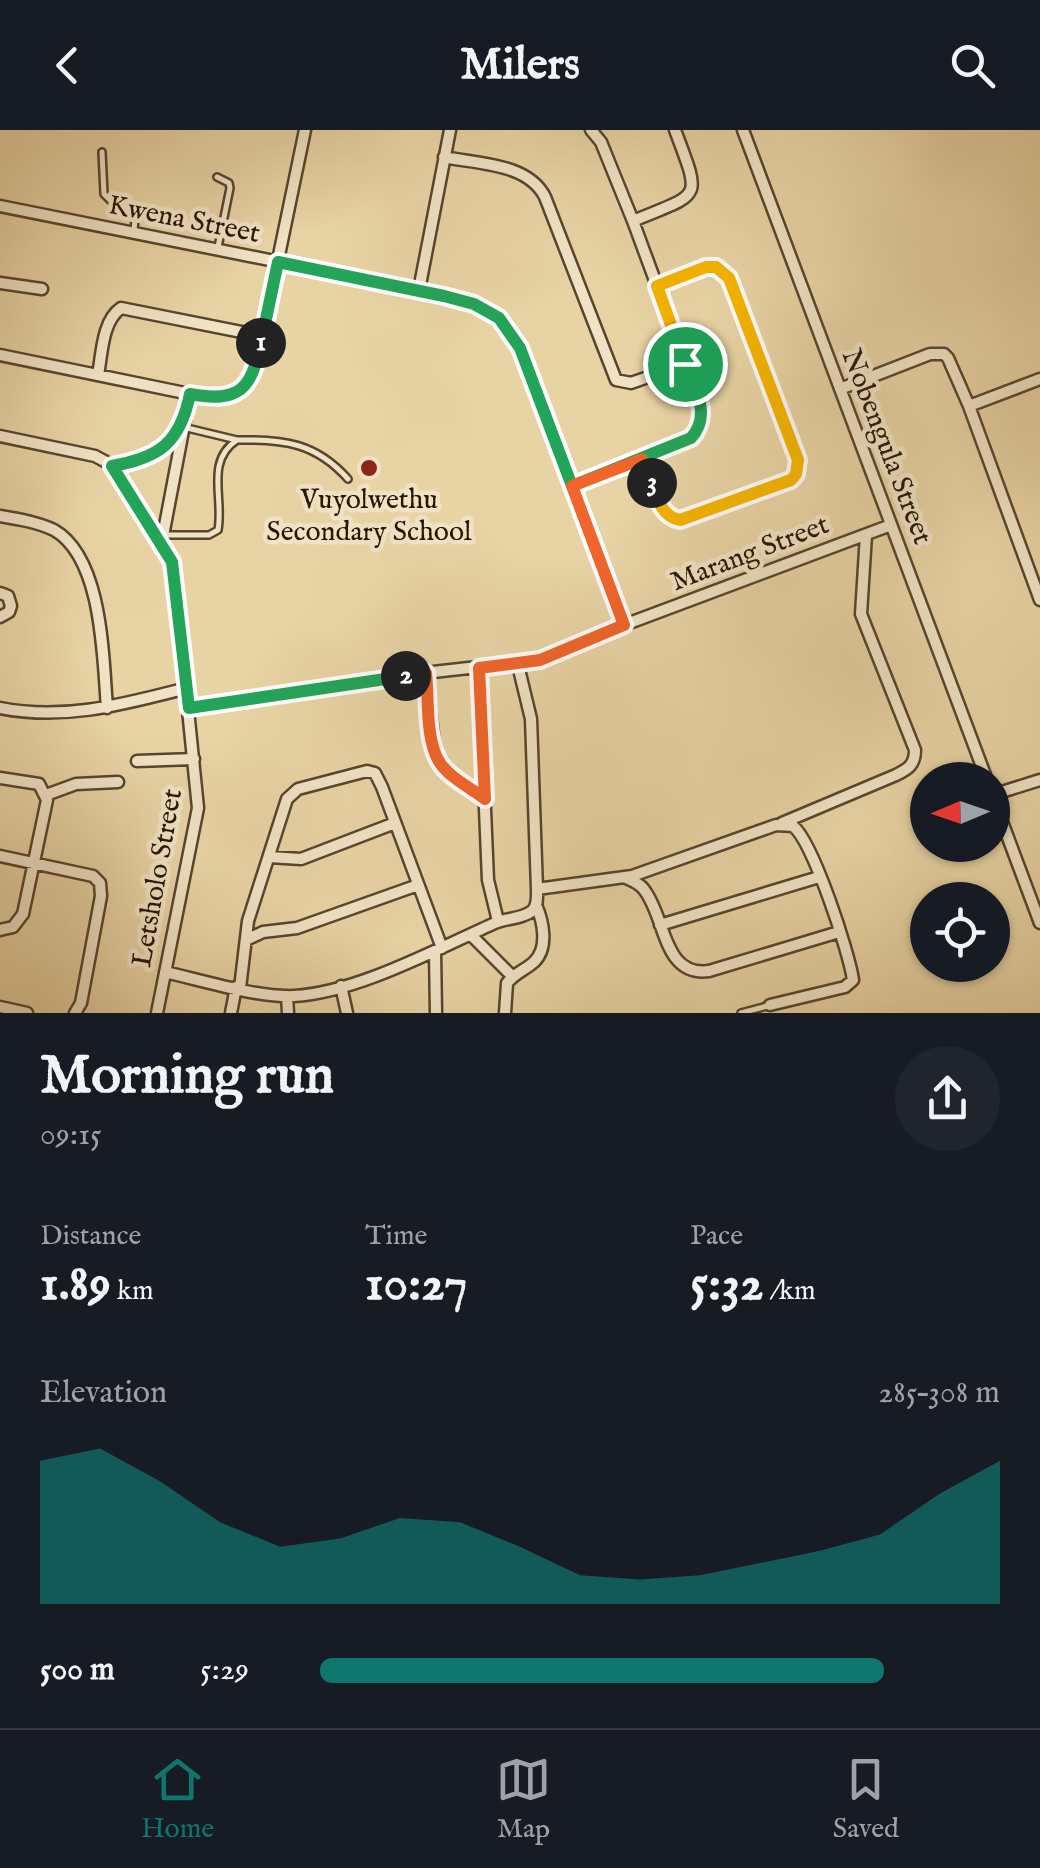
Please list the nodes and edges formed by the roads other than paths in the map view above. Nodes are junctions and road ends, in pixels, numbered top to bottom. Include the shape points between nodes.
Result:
1 (304, 130) edge
2 (450, 130) edge
3 (592, 130) edge
4 (675, 130) edge
5 (742, 130) edge
6 (102, 152) dead end
7 (444, 157) junction
8 (217, 176) dead end
9 (0, 206) edge
10 (633, 221) junction
11 (134, 233) junction
12 (217, 250) junction
13 (278, 262) junction
14 (0, 283) edge
15 (657, 286) junction
16 (42, 289) dead end
17 (419, 290) junction
18 (262, 336) junction
19 (0, 356) edge
20 (685, 364) junction
21 (98, 375) junction
22 (1040, 379) edge
23 (840, 389) junction
24 (190, 394) junction
25 (969, 406) junction
26 (184, 424) junction
27 (0, 436) edge
28 (238, 440) junction
29 (642, 459) junction
30 (112, 466) junction
31 (348, 479) dead end
32 (572, 486) junction
33 (0, 516) edge
34 (891, 525) junction
35 (866, 535) junction
36 (162, 538) junction
37 (0, 594) edge
38 (1040, 600) edge
39 (0, 617) edge
40 (624, 625) junction
41 (518, 665) junction
42 (479, 668) junction
43 (426, 673) junction
44 (187, 688) junction
45 (0, 708) edge
46 (107, 708) junction
47 (189, 708) junction
48 (194, 759) junction
49 (137, 761) dead end
50 (980, 762) edge
51 (0, 778) edge
52 (1040, 780) edge
53 (118, 782) dead end
54 (1010, 790) edge
55 (46, 795) junction
56 (485, 799) junction
57 (395, 823) junction
58 (776, 825) junction
59 (1010, 844) edge
60 (0, 856) edge
61 (269, 857) junction
62 (36, 864) junction
63 (819, 877) junction
64 (626, 878) junction
65 (418, 885) junction
66 (537, 890) junction
67 (536, 905) junction
68 (498, 921) junction
69 (1040, 923) edge
70 (660, 924) junction
71 (0, 930) edge
72 (839, 932) junction
73 (472, 935) junction
74 (246, 940) junction
75 (438, 949) junction
76 (165, 972) junction
77 (512, 976) junction
78 (341, 986) junction
79 (238, 988) junction
80 (286, 996) junction
81 (770, 1005) joint
82 (0, 1007) edge
83 (27, 1013) edge
84 (75, 1013) edge
85 (157, 1013) edge
86 (232, 1013) edge
87 (288, 1013) edge
88 (347, 1013) edge
89 (436, 1013) edge
90 (505, 1013) edge
91 (741, 1013) edge

1 - 13 street
2 - 7 street
3 - 10 street
4 - 10 street via 692,189 685,199
5 - 23 street, Nobengula Street
6 - 11 lane via 104,194 136,208
7 - 17 street
7 - 20 street via 527,175 542,189 616,380 632,383
8 - 12 lane via 230,188
9 - 11 street, Kwena Street
10 - 15 street
11 - 12 street, Kwena Street
12 - 13 street, Kwena Street
13 - 17 street, Kwena Street
13 - 18 street
14 - 16 street
15 - 20 street
15 - 29 street via 706,267 726,272 798,465 791,480 680,520 663,510
17 - 32 street, Kwena Street via 474,304 507,326
18 - 21 street via 121,308 111,317
18 - 24 street via 246,386 220,399
19 - 21 street
20 - 29 street via 701,405 701,426 691,438
21 - 24 street
22 - 25 street
23 - 25 street via 936,354 948,358
23 - 34 street, Nobengula Street
24 - 26 street
25 - 38 street
26 - 28 lane
26 - 30 street via 150,457
26 - 36 street
27 - 30 street via 95,456
28 - 31 lane via 310,447
28 - 36 lane via 218,464 218,530
29 - 32 street
30 - 36 street, Letsholo Street
32 - 40 street, Kwena Street
33 - 46 street via 54,530 74,551 99,616
34 - 35 street, Marang Street
34 - 50 street, Nobengula Street
35 - 40 street, Marang Street
35 - 58 street via 861,614 915,758 896,775
36 - 44 street, Letsholo Street via 174,572
37 - 39 street via 11,606
40 - 41 street, Marang Street
41 - 42 street, Marang Street
41 - 66 street via 530,719
42 - 43 street, Marang Street
42 - 56 street
43 - 47 street, Marang Street
43 - 56 street via 440,762
44 - 46 street
44 - 47 street, Letsholo Street
45 - 46 street via 55,714
47 - 48 street, Letsholo Street
48 - 49 street
48 - 76 street, Letsholo Street via 198,808
51 - 55 street via 39,784
52 - 54 street
53 - 55 street via 76,784
55 - 62 street
56 - 68 street via 488,891
57 - 61 street via 301,859
57 - 61 street via 372,771 298,789 282,808
57 - 65 street
58 - 63 street via 798,829
58 - 64 street
59 - 69 street
60 - 62 street
61 - 74 street
62 - 71 street via 19,922
62 - 84 street via 100,882
63 - 70 street
63 - 72 street
64 - 66 street
64 - 70 street via 647,893
65 - 74 street
65 - 75 street
66 - 67 street
67 - 68 street
67 - 77 street via 542,951
68 - 73 street
70 - 72 street via 678,964 696,973
72 - 81 street via 850,984
73 - 75 street
73 - 77 street
74 - 79 street
75 - 78 street
75 - 89 street
76 - 79 street
76 - 85 street, Letsholo Street
77 - 90 street
78 - 80 street
78 - 88 street
79 - 80 street
79 - 86 street
80 - 87 street
81 - 91 lane
82 - 83 street

